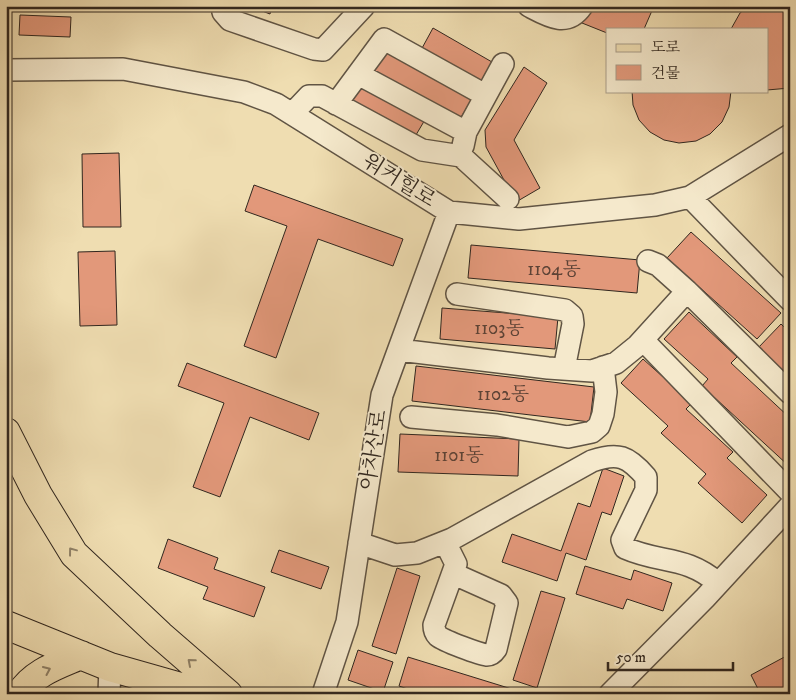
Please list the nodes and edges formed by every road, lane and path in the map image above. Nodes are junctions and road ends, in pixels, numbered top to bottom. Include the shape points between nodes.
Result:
1 (222, 6) edge
2 (364, 6) edge
3 (529, 6) edge
4 (582, 6) edge
5 (503, 64) dead end
6 (6, 70) edge
7 (358, 74) junction
8 (485, 95) junction
9 (336, 104) junction
10 (292, 114) junction
11 (466, 132) junction
12 (790, 135) edge
13 (461, 156) junction
14 (690, 197) junction
15 (508, 199) dead end
16 (449, 212) junction
17 (648, 261) dead end
18 (687, 291) junction
19 (457, 294) dead end
20 (790, 300) edge
21 (643, 340) junction
22 (399, 350) junction
23 (603, 367) junction
24 (564, 369) junction
25 (790, 393) edge
26 (412, 417) dead end
27 (6, 432) edge
28 (790, 492) edge
29 (790, 506) edge
30 (445, 542) junction
31 (359, 543) junction
32 (454, 574) dead end
33 (718, 583) junction
34 (10, 626) edge
35 (81, 655) junction
36 (110, 681) edge
37 (20, 694) edge
38 (205, 694) edge
39 (228, 694) edge
40 (323, 694) edge
41 (610, 694) edge

1 - 2 street via 222,12 230,20 323,50
3 - 4 street via 556,20 574,16
5 - 8 street
6 - 10 street, 워커힐로 via 123,69 244,92
7 - 8 street via 384,39
7 - 9 street
7 - 11 street
8 - 11 street
9 - 10 street via 322,96 309,96
9 - 13 street via 422,150
10 - 16 street, 워커힐로
11 - 13 street
12 - 14 street, 워커힐로
13 - 15 street
14 - 16 street, 워커힐로 via 655,205 519,219
14 - 20 street
16 - 22 street, 아차산로
17 - 18 street via 658,265
18 - 21 street
18 - 25 street
19 - 24 street via 566,310 572,316 573,324
21 - 23 street via 616,362
21 - 28 street
22 - 24 street
22 - 31 street, 아차산로 via 382,395
23 - 24 street via 592,371
23 - 26 street via 606,392 603,414 599,426 592,432 568,437 497,425
39 -> 27 main road via 74,554 38,495
29 - 33 street
30 - 31 street via 417,553 395,555
30 - 32 street via 454,556
30 - 33 street via 592,460 621,456 646,477 646,490 622,540 625,548 642,556 681,561 699,568
31 - 40 street, 아차산로 via 346,622
33 - 41 street
34 - 35 main road
35 - 36 main road
37 -> 35 main road via 38,674
36 - 38 main road

